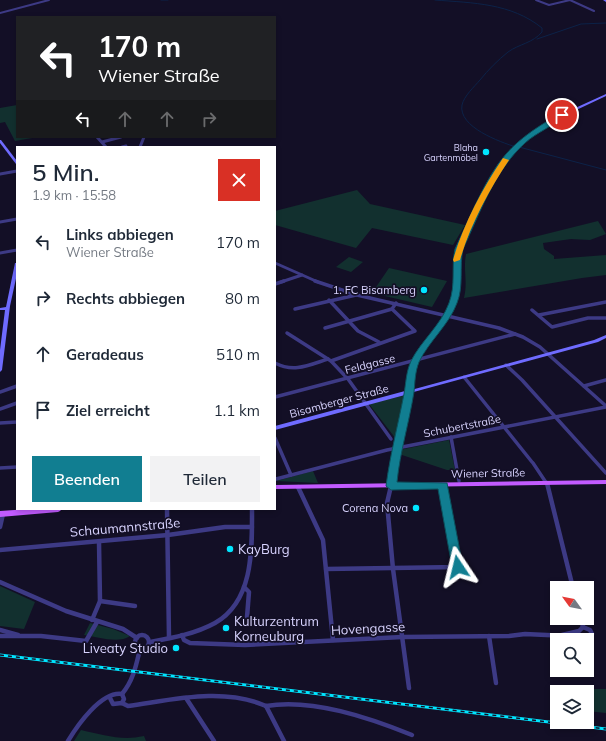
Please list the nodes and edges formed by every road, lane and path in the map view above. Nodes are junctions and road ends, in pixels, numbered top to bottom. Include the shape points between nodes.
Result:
1 (49, 0) edge
2 (536, 0) edge
3 (594, 11) dead end
4 (0, 13) edge
5 (606, 95) edge
6 (98, 138) edge
7 (117, 138) edge
8 (0, 141) edge
9 (102, 142) junction
10 (105, 146) edge
11 (16, 162) edge
12 (16, 171) edge
13 (0, 174) edge
14 (16, 219) edge
15 (0, 222) edge
16 (16, 250) edge
17 (0, 253) edge
18 (276, 263) edge
19 (16, 269) edge
20 (302, 275) junction
21 (276, 284) edge
22 (356, 295) junction
23 (329, 300) junction
24 (606, 302) edge
25 (396, 303) junction
26 (8, 308) junction
27 (392, 308) junction
28 (0, 309) edge
29 (294, 309) dead end
30 (532, 310) dead end
31 (538, 315) junction
32 (446, 316) junction
33 (606, 318) edge
34 (348, 322) junction
35 (325, 328) dead end
36 (286, 332) dead end
37 (516, 334) junction
38 (606, 336) edge
39 (379, 342) junction
40 (548, 355) junction
41 (330, 360) junction
42 (415, 361) junction
43 (276, 364) edge
44 (506, 366) junction
45 (0, 370) edge
46 (464, 377) junction
47 (348, 379) junction
48 (606, 380) edge
49 (16, 386) edge
50 (584, 386) junction
51 (0, 392) edge
52 (409, 392) junction
53 (276, 397) edge
54 (16, 403) edge
55 (366, 404) junction
56 (606, 406) edge
57 (0, 409) edge
58 (554, 418) junction
59 (16, 422) edge
60 (0, 423) edge
61 (505, 427) junction
62 (276, 428) edge
63 (451, 437) junction
64 (391, 439) dead end
65 (276, 440) edge
66 (396, 448) junction
67 (16, 467) edge
68 (0, 468) edge
69 (606, 473) edge
70 (290, 475) junction
71 (276, 479) edge
72 (459, 481) dead end
73 (606, 482) edge
74 (547, 483) junction
75 (443, 485) junction
76 (391, 486) junction
77 (276, 487) edge
78 (298, 487) junction
79 (47, 510) edge
80 (167, 510) edge
81 (252, 510) edge
82 (1, 514) edge
83 (0, 527) edge
84 (252, 527) junction
85 (168, 535) junction
86 (99, 542) junction
87 (0, 550) edge
88 (326, 569) junction
89 (393, 569) junction
90 (571, 581) edge
91 (0, 582) edge
92 (244, 587) junction
93 (100, 601) junction
94 (135, 606) dead end
95 (247, 617) dead end
96 (95, 621) junction
97 (583, 627) joint
98 (0, 630) edge
99 (578, 631) joint
100 (568, 633) edge
101 (591, 633) edge
102 (182, 635) junction
103 (550, 635) edge
104 (0, 636) edge
105 (19, 636) junction
106 (168, 636) junction
107 (489, 636) junction
108 (402, 637) junction
109 (137, 638) junction
110 (332, 640) junction
111 (150, 642) junction
112 (140, 649) junction
113 (496, 683) dead end
114 (409, 688) dead end
115 (122, 694) junction
116 (110, 698) junction
117 (186, 698) junction
118 (122, 703) junction
119 (266, 706) junction
120 (412, 735) dead end
121 (68, 741) edge
122 (214, 741) edge
123 (284, 741) edge

1 - 4 street
2 - 3 street via 549,5 570,0
5 - 32 main road via 552,120 517,147 497,171 459,249 456,260 457,290
6 - 9 street
7 - 9 street
8 - 11 main road
9 - 10 street
12 - 13 street
14 - 15 street
16 - 17 street
18 - 20 street
19 - 26 main road
20 - 21 street
20 - 22 street
22 - 23 street
22 - 25 street
23 - 29 street
23 - 34 street
24 - 31 street
25 - 27 street
25 - 32 street
26 - 28 main road
26 - 45 main road
27 - 34 street
27 - 39 street via 415,331
30 - 31 street
31 - 33 street via 552,327 588,318
32 - 37 street
32 - 42 main road
34 - 35 street
34 - 39 street
36 - 41 street
37 - 40 street via 534,343
37 - 42 street, Feldgasse
38 - 40 main road, Bisamberger Straße
39 - 41 street
40 - 44 main road, Bisamberger Straße
40 - 50 street
41 - 43 street via 295,370 286,370
41 - 47 street
42 - 47 street, Feldgasse
42 - 52 main road
44 - 46 main road, Bisamberger Straße
44 - 58 street via 522,380
46 - 52 main road, Bisamberger Straße
46 - 61 street
47 - 53 street, Feldgasse
47 - 55 street
48 - 50 street
49 - 51 street
50 - 56 street
52 - 55 main road, Bisamberger Straße
52 - 66 main road
54 - 57 street
55 - 62 main road, Bisamberger Straße
55 - 64 street
56 - 58 street, Schubertstraße
58 - 61 street, Schubertstraße
58 - 69 street
59 - 60 street
61 - 63 street, Schubertstraße
61 - 74 street
63 - 66 street, Schubertstraße
63 - 72 street
65 - 70 street
66 - 70 street, Schubertstraße
66 - 76 main road
67 - 68 street
70 - 71 street, Schubertstraße
73 - 74 main road, Wiener Straße
74 - 75 main road, Wiener Straße
74 - 90 street
75 - 76 main road, Wiener Straße
75 - 89 street via 458,567
76 - 78 main road, Wiener Straße
76 - 89 street via 387,502
77 - 78 main road, Wiener Straße
78 - 88 street via 323,540
79 - 82 main road
80 - 85 street
81 - 84 street
82 - 83 street
84 - 85 street, Schaumannstraße via 225,527
84 - 92 street via 249,570
85 - 86 street, Schaumannstraße
85 - 106 street
86 - 87 street, Schaumannstraße
86 - 93 street
88 - 89 street
88 - 110 street
89 - 108 street
91 - 96 street
92 - 95 street via 249,592
92 - 102 street via 225,617
93 - 94 street
93 - 96 street
96 - 105 street via 86,641
96 - 109 street via 123,629
97 - 99 street
97 - 101 street, Hovengasse
98 - 105 street
99 - 100 street, Hovengasse
102 - 106 street
102 - 110 street, Hovengasse via 184,640 190,643 236,645
103 - 107 street, Hovengasse
104 - 105 street
106 - 111 street
107 - 108 street, Hovengasse
107 - 113 street
108 - 110 street, Hovengasse
108 - 114 street
109 - 111 street via 146,636
109 - 112 street via 135,645
111 - 112 street via 148,647
112 - 115 street via 132,680
115 - 116 street via 115,693
115 - 118 street
116 - 118 street via 113,704
116 - 121 street via 89,711
117 - 118 street via 132,706
117 - 119 street via 212,696 255,701
117 - 122 street
119 - 120 street via 281,703 326,710
119 - 123 street

